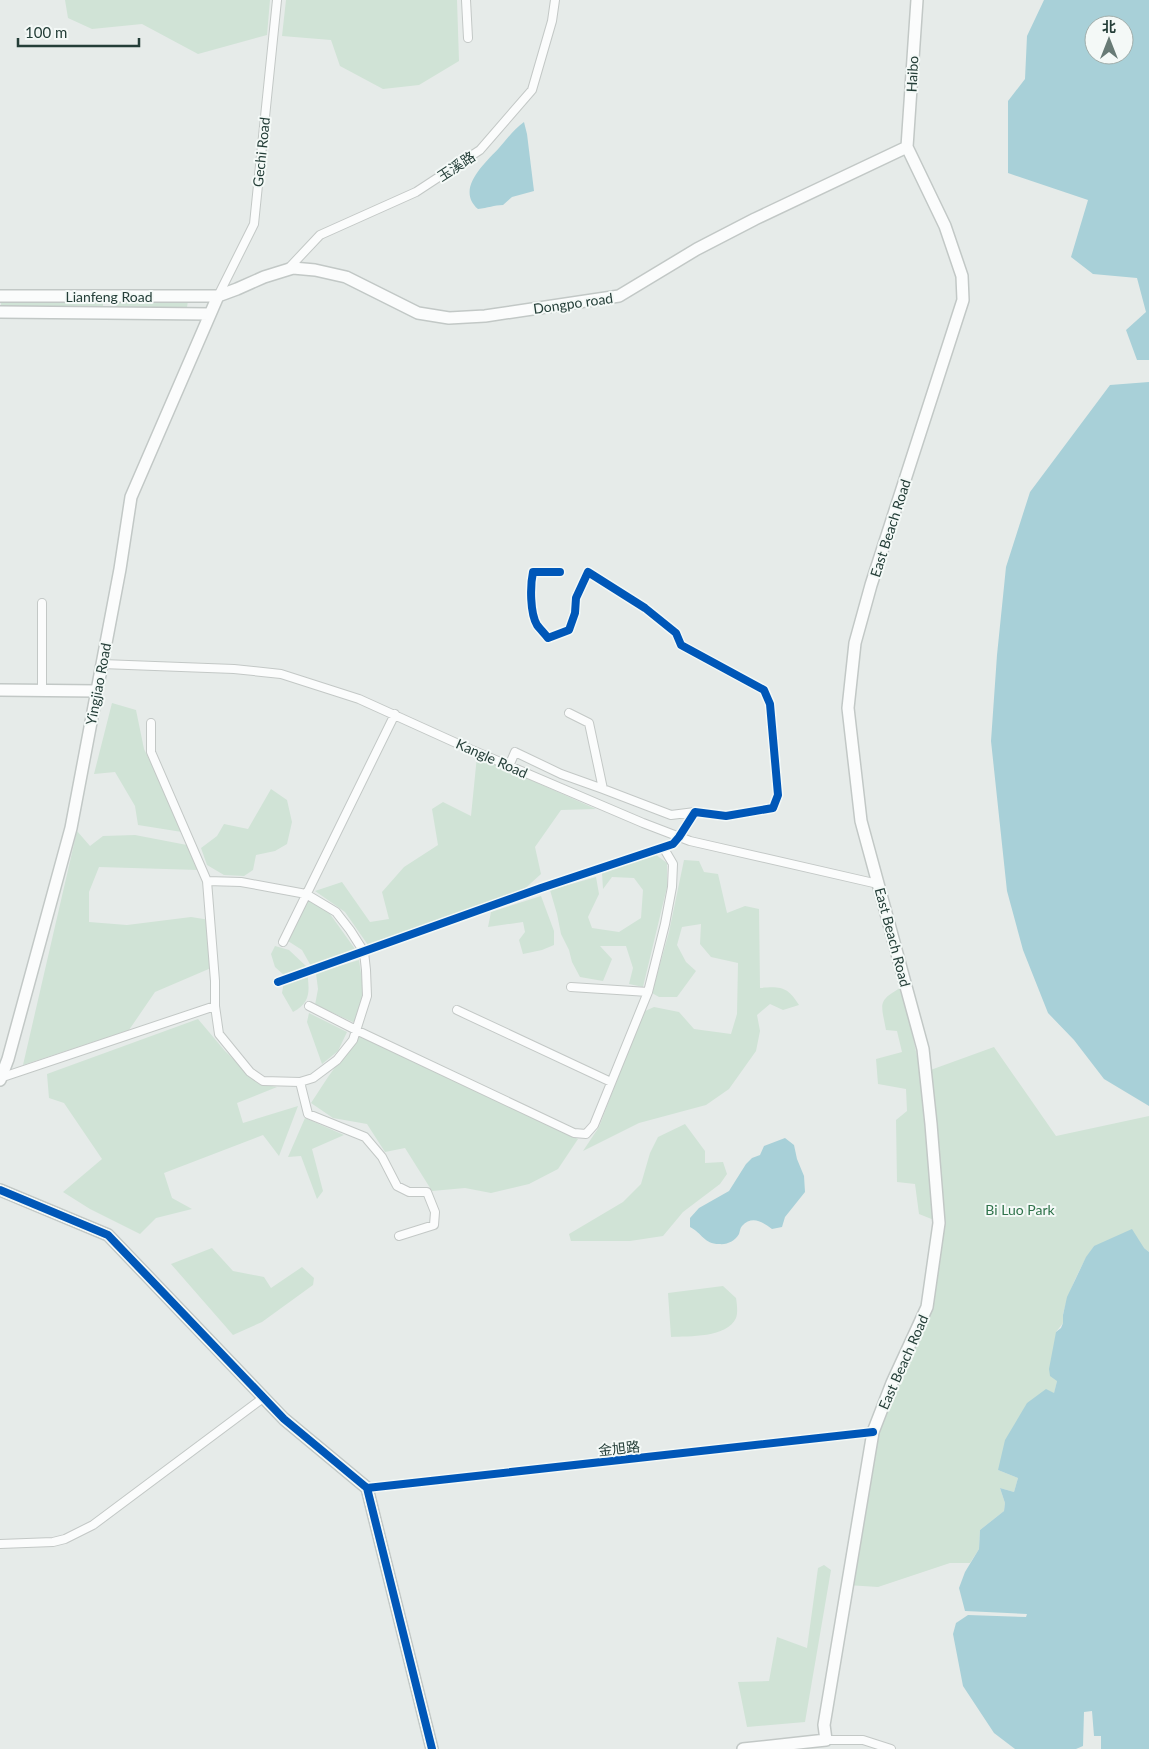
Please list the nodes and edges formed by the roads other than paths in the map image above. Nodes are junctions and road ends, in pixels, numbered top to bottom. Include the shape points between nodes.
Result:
1 (277, 0) edge
2 (466, 0) edge
3 (555, 0) edge
4 (917, 0) edge
5 (468, 38) dead end
6 (907, 147) junction
7 (286, 270) junction
8 (0, 296) edge
9 (218, 296) junction
10 (0, 312) edge
11 (210, 314) junction
12 (560, 572) dead end
13 (42, 603) dead end
14 (102, 664) junction
15 (0, 690) edge
16 (42, 691) junction
17 (97, 691) junction
18 (569, 713) dead end
19 (395, 714) junction
20 (151, 723) dead end
21 (509, 766) junction
22 (603, 789) junction
23 (695, 812) junction
24 (679, 837) junction
25 (664, 847) junction
26 (208, 881) junction
27 (878, 884) junction
28 (306, 894) junction
29 (283, 942) dead end
30 (364, 952) junction
31 (278, 982) dead end
32 (571, 987) dead end
33 (648, 992) junction
34 (215, 1006) junction
35 (309, 1006) dead end
36 (457, 1010) dead end
37 (356, 1030) junction
38 (0, 1078) edge
39 (300, 1082) junction
40 (611, 1082) junction
41 (0, 1190) edge
42 (399, 1236) dead end
43 (263, 1398) junction
44 (873, 1432) junction
45 (367, 1488) junction
46 (0, 1544) edge
47 (826, 1740) junction
48 (432, 1749) edge
49 (743, 1749) edge
50 (891, 1749) edge

1 - 9 street, Gechi Road via 254,224
2 - 5 street
3 - 7 street, 玉溪路 via 532,90 480,150 416,192 320,235
4 - 6 main road, Haibo
6 - 7 main road, Dongpo road via 746,223 619,296 485,316 449,318 418,313 346,277 315,270
6 - 27 main road, East Beach Road via 945,226 962,276 963,300 854,643 848,708 861,820
7 - 9 main road, Dongpo road
8 - 9 main road, Lianfeng Road
9 - 11 main road, Yingjiao Road
10 - 11 main road, Lianfeng Road
11 - 14 main road, Yingjiao Road via 131,498
12 - 23 street via 533,572 531,580 536,624 548,638 569,630 576,598 588,572 645,608 676,633 681,645 764,690 770,704 778,795 773,808 726,816
13 - 16 street
14 - 17 main road, Yingjiao Road
14 - 19 street, Kangle Road via 281,674
15 - 16 main road
16 - 17 main road
17 - 38 main road, Yingjiao Road via 71,828 8,1059
18 - 22 street via 589,723
19 - 21 street, Kangle Road
19 - 28 street
20 - 26 street via 151,752
21 - 22 street via 514,752
21 - 24 street, Kangle Road
22 - 23 street via 671,815
23 - 24 street
24 - 25 street
24 - 27 street, Kangle Road
25 - 30 street
25 - 33 street via 673,864 672,887
26 - 28 street via 242,882
26 - 34 street
27 - 44 main road, East Beach Road via 922,1049 932,1124 939,1223 927,1307
28 - 29 street
28 - 30 street via 336,912
30 - 31 street
30 - 37 street via 367,996
32 - 33 street
33 - 40 street
34 - 38 street
34 - 39 street via 219,1034 250,1072 263,1081
35 - 37 street
36 - 40 street
37 - 39 street via 354,1040 337,1060 313,1078
37 - 40 street via 574,1133 586,1134 594,1125
39 - 42 street via 308,1114 365,1137 382,1157 397,1186 409,1192 426,1192 435,1212 434,1225
41 - 43 main road via 108,1235
43 - 45 main road
43 - 46 street via 93,1525 53,1542
44 - 45 street, 金旭路
44 - 47 main road, East Beach Road via 824,1724
45 - 48 main road
47 - 49 main road
47 - 50 street via 864,1740

